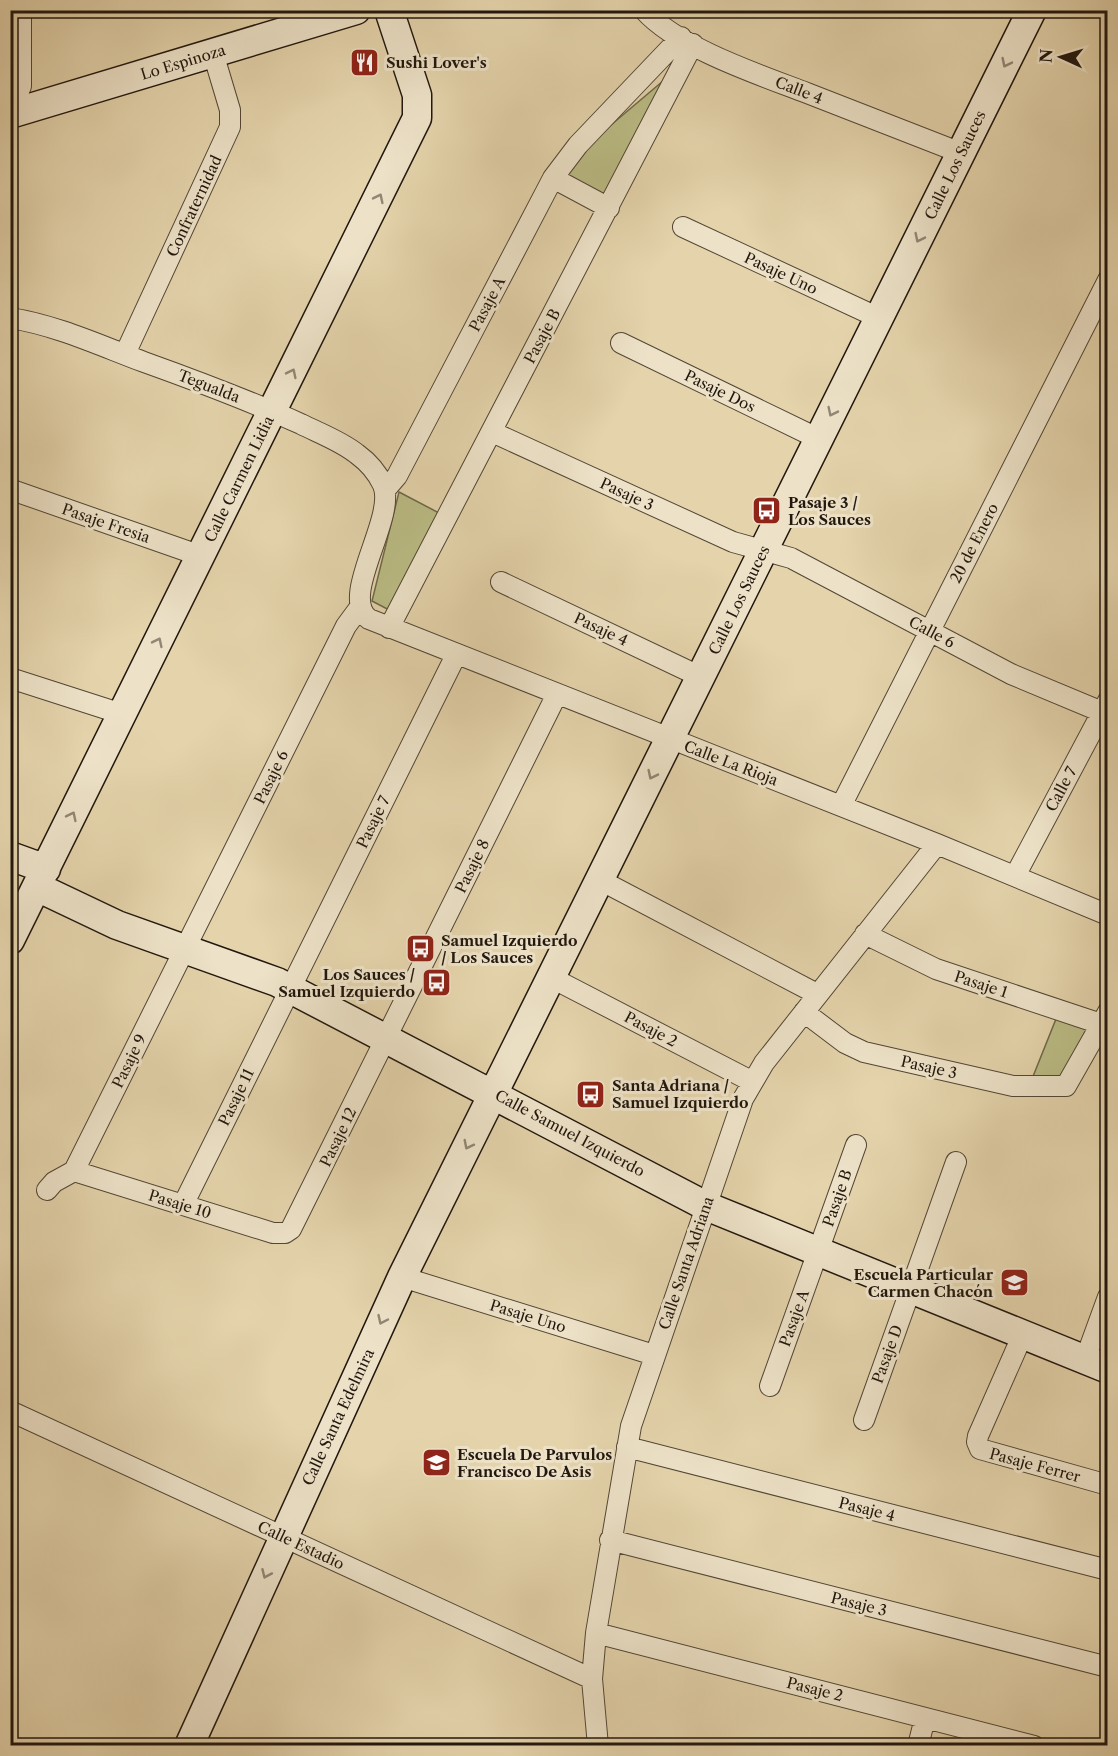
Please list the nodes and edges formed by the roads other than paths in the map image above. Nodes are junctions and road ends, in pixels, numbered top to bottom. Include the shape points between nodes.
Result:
1 (21, 10) edge
2 (356, 10) edge
3 (389, 10) edge
4 (644, 10) edge
5 (1032, 10) edge
6 (687, 41) junction
7 (213, 53) junction
8 (11, 114) edge
9 (961, 153) junction
10 (554, 178) junction
11 (609, 208) junction
12 (683, 227) dead end
13 (1107, 280) edge
14 (10, 318) edge
15 (879, 318) junction
16 (621, 343) dead end
17 (124, 354) junction
18 (273, 412) junction
19 (492, 432) junction
20 (819, 439) junction
21 (12, 490) edge
22 (385, 490) junction
23 (764, 551) junction
24 (201, 556) junction
25 (501, 582) dead end
26 (360, 607) junction
27 (389, 628) junction
28 (930, 631) junction
29 (456, 655) junction
30 (701, 676) junction
31 (10, 678) edge
32 (557, 694) junction
33 (1105, 707) edge
34 (122, 714) junction
35 (670, 739) junction
36 (841, 806) junction
37 (937, 844) junction
38 (10, 856) edge
39 (1015, 876) junction
40 (41, 878) junction
41 (600, 880) junction
42 (1107, 915) edge
43 (865, 934) junction
44 (10, 940) edge
45 (184, 950) junction
46 (552, 978) junction
47 (290, 988) junction
48 (818, 994) junction
49 (804, 1012) junction
50 (1104, 1018) edge
51 (387, 1038) junction
52 (751, 1081) junction
53 (494, 1093) junction
54 (856, 1145) dead end
55 (956, 1162) dead end
56 (74, 1172) junction
57 (47, 1190) dead end
58 (183, 1205) junction
59 (706, 1206) junction
60 (285, 1233) joint
61 (818, 1251) junction
62 (402, 1278) junction
63 (911, 1289) junction
64 (1107, 1297) edge
65 (1023, 1334) junction
66 (654, 1355) junction
67 (1096, 1365) edge
68 (770, 1386) dead end
69 (10, 1411) edge
70 (864, 1420) dead end
71 (627, 1446) junction
72 (1107, 1485) edge
73 (283, 1536) junction
74 (610, 1540) junction
75 (1107, 1570) edge
76 (596, 1634) junction
77 (1107, 1667) edge
78 (592, 1679) junction
79 (925, 1718) junction
80 (189, 1746) edge
81 (598, 1746) edge
82 (918, 1746) edge
83 (1034, 1746) edge

1 - 8 street via 21,86
2 - 7 street, Lo Espinoza
18 -> 3 street, Calle Carmen Lidia via 417,118 417,94
4 - 6 street, Calle 4
5 -> 9 street, Calle Los Sauces
6 - 9 street, Calle 4 via 765,77
6 - 10 street, Pasaje A via 578,145
6 - 11 street, Pasaje B
7 - 8 street, Lo Espinoza
7 - 17 street, Confraternidad via 230,110 230,127
9 -> 15 street, Calle Los Sauces
10 - 11 street
10 - 22 street, Pasaje A via 397,476
11 - 19 street, Pasaje B
12 - 15 street, Pasaje Uno
13 - 28 street, 20 de Enero
14 - 17 street, Tegualda
15 -> 20 street, Calle Los Sauces
16 - 20 street, Pasaje Dos
17 - 18 street, Tegualda
18 - 22 street, Tegualda via 356,453 375,471
18 - 24 street, Calle Carmen Lidia
19 - 23 street, Pasaje 3 via 733,542
19 - 27 street, Pasaje B
20 - 23 street, Calle Los Sauces
21 - 24 street, Pasaje Fresia
22 - 26 street, Pasaje A via 384,507 360,592
23 - 28 street, Calle 6 via 791,558
23 - 30 street, Calle Los Sauces
34 -> 24 street, Calle Carmen Lidia
25 - 30 street, Pasaje 4
26 - 27 street, Calle La Rioja via 363,615
26 - 45 street, Pasaje 6 via 346,626
27 - 29 street, Calle La Rioja
28 - 33 street, Calle 6 via 1038,687
28 - 36 street, 20 de Enero
29 - 32 street, Calle La Rioja
29 - 47 street, Pasaje 7
30 - 35 street, Calle Los Sauces
31 - 34 street
32 - 35 street, Calle La Rioja
32 - 51 street, Pasaje 8
33 - 39 street, Calle 7
40 -> 34 street, Calle Carmen Lidia
35 - 36 street, Calle La Rioja
35 -> 41 street, Calle Los Sauces
36 - 37 street, Calle La Rioja
37 - 39 street, Calle La Rioja
37 - 43 street, Calle Santa Adriana
38 - 40 street, Calle Samuel Izquierdo
39 - 42 street, Calle La Rioja
40 - 44 street, Calle Carmen Lidia
40 - 45 street, Calle Samuel Izquierdo via 93,915
41 - 46 street, Calle Los Sauces
41 - 48 street
43 - 48 street, Calle Santa Adriana
43 - 50 street, Pasaje 1 via 936,969
45 - 47 street, Calle Samuel Izquierdo
45 - 56 street, Pasaje 9
46 - 52 street, Pasaje 2
46 - 53 street, Calle Los Sauces
47 - 51 street, Calle Samuel Izquierdo
47 - 58 street, Pasaje 11
48 - 49 street, Calle Santa Adriana
49 - 50 street, Pasaje 3 via 845,1043 864,1052 1014,1086 1066,1086
49 - 52 street, Calle Santa Adriana
51 - 53 street, Calle Samuel Izquierdo
51 - 60 street, Pasaje 12 via 295,1224
52 - 59 street, Calle Santa Adriana
53 - 59 street, Calle Samuel Izquierdo
53 -> 62 street, Calle Santa Edelmira
54 - 61 street, Pasaje B
55 - 63 street
56 - 57 street
56 - 58 street, Pasaje 10
58 - 60 street, Pasaje 10 via 273,1233
59 - 61 street, Calle Samuel Izquierdo
59 - 66 street, Calle Santa Adriana
61 - 63 street, Calle Samuel Izquierdo
61 - 68 street, Pasaje A
62 - 66 street, Pasaje Uno
62 -> 73 street, Calle Santa Edelmira
63 - 65 street, Calle Samuel Izquierdo
63 - 70 street, Pasaje D
64 - 67 street
65 - 67 street, Calle Samuel Izquierdo
65 - 72 street, Pasaje Ferrer via 976,1442 980,1449
66 - 71 street, Calle Santa Adriana
69 - 73 street, Calle Estadio
71 - 74 street, Calle Santa Adriana
71 - 75 street, Pasaje 4
73 - 78 street, Calle Estadio
73 -> 80 street, Calle Santa Edelmira
74 - 76 street, Calle Santa Adriana
74 - 77 street, Pasaje 3
76 - 78 street, Calle Santa Adriana
76 - 79 street, Pasaje 2
78 - 81 street, Calle Santa Adriana
79 - 82 street
79 - 83 street, Pasaje 2

